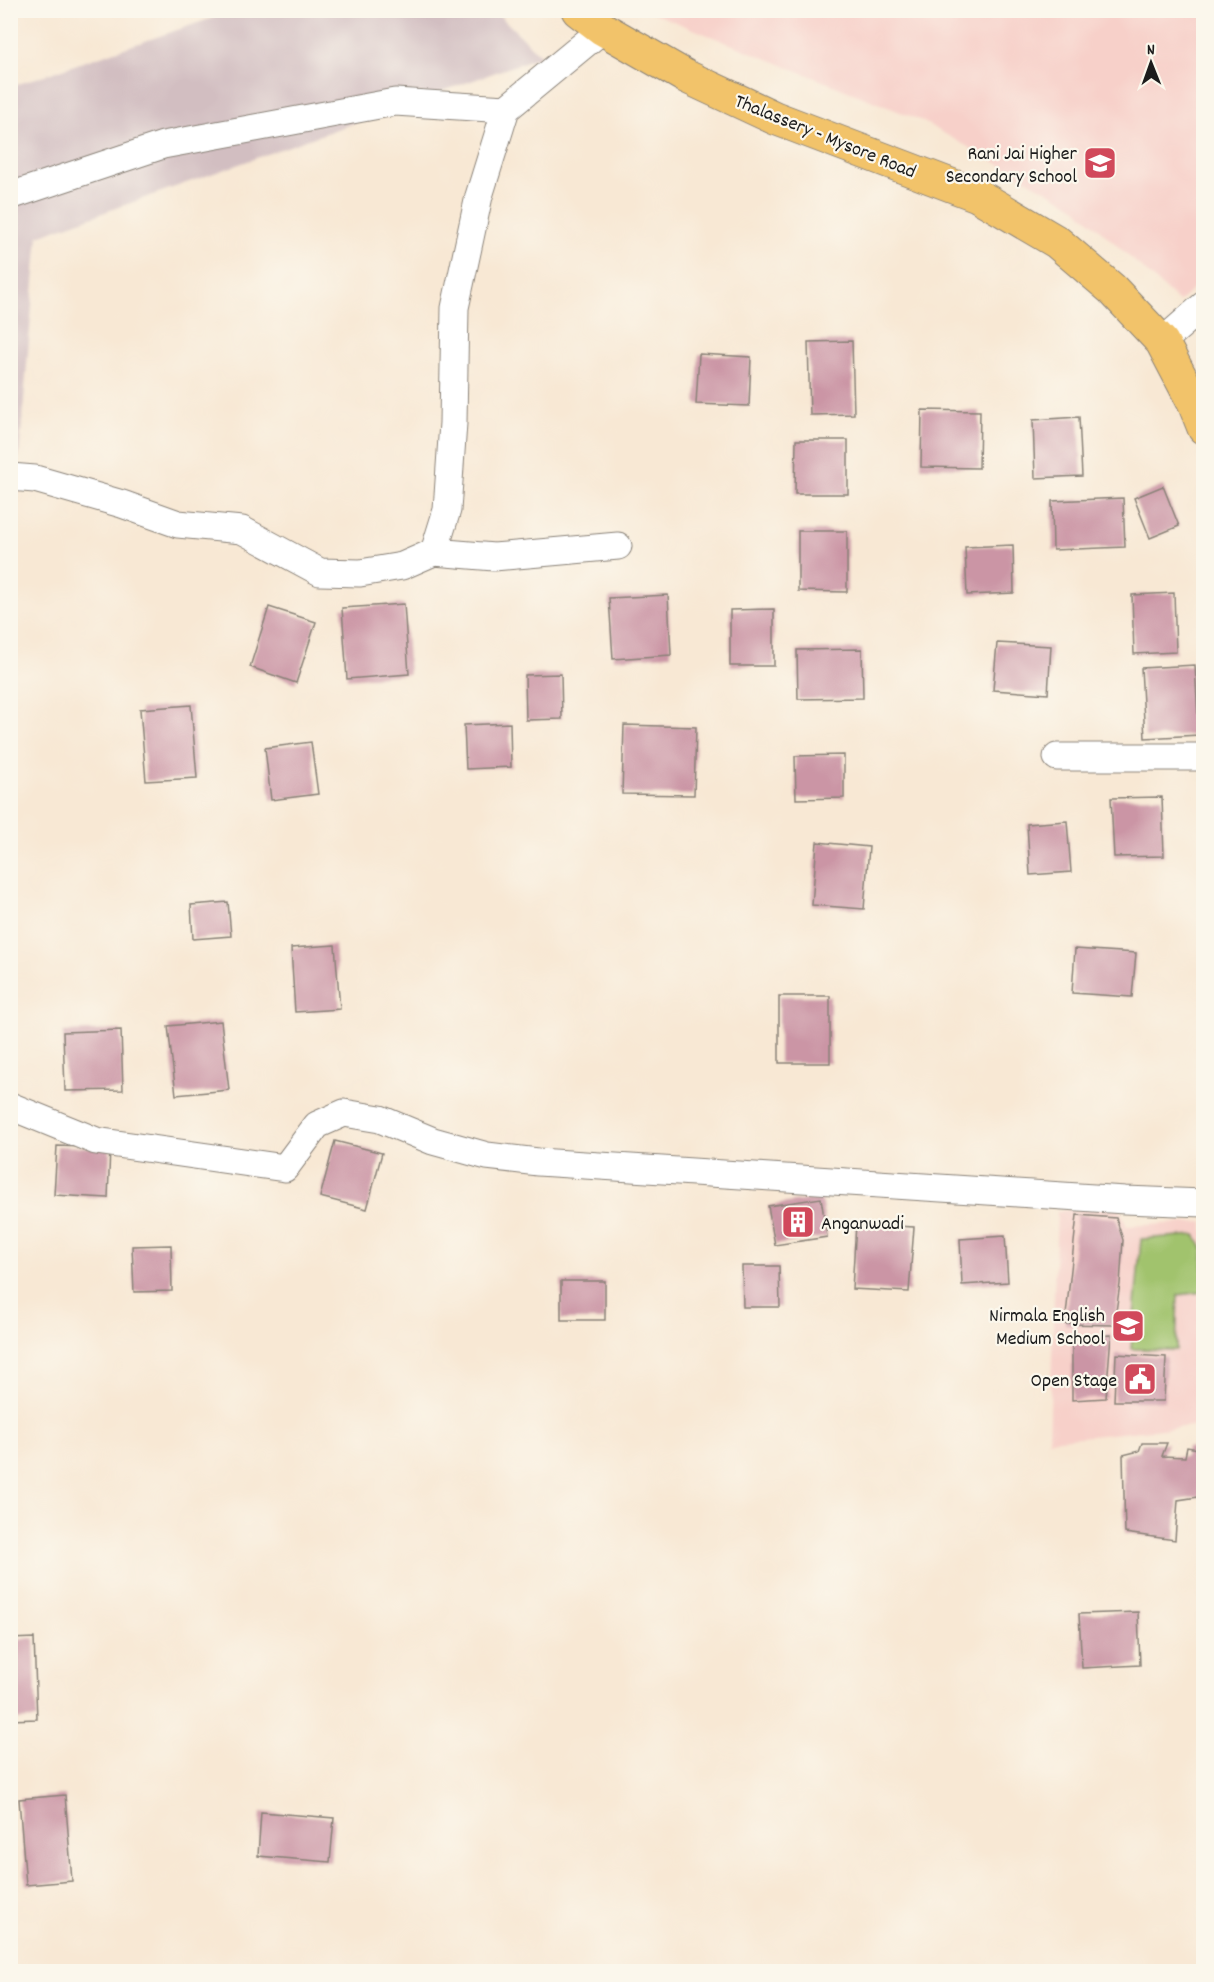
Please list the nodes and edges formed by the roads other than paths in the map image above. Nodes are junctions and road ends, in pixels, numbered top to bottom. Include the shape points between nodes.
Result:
1 (591, 20) edge
2 (506, 109) junction
3 (10, 196) edge
4 (1203, 305) edge
5 (1162, 342) junction
6 (1203, 428) edge
7 (10, 477) edge
8 (618, 546) dead end
9 (434, 552) junction
10 (1203, 757) edge
11 (1057, 758) dead end
12 (10, 1106) edge
13 (1203, 1203) edge

1 - 2 street
1 - 5 main road, Thalassery - Mysore Road via 685,76 775,118 977,195 1057,242 1112,289
2 - 3 street via 395,102 163,145
2 - 9 street via 479,196 455,308 447,510
4 - 5 street
5 - 6 main road, Thalassery - Mysore Road
7 - 9 street via 35,479 178,524 242,530 320,572 360,573 402,566
8 - 9 street via 494,557
10 - 11 street
12 - 13 street via 96,1141 285,1168 317,1125 344,1113 380,1119 433,1141 487,1156 538,1162

